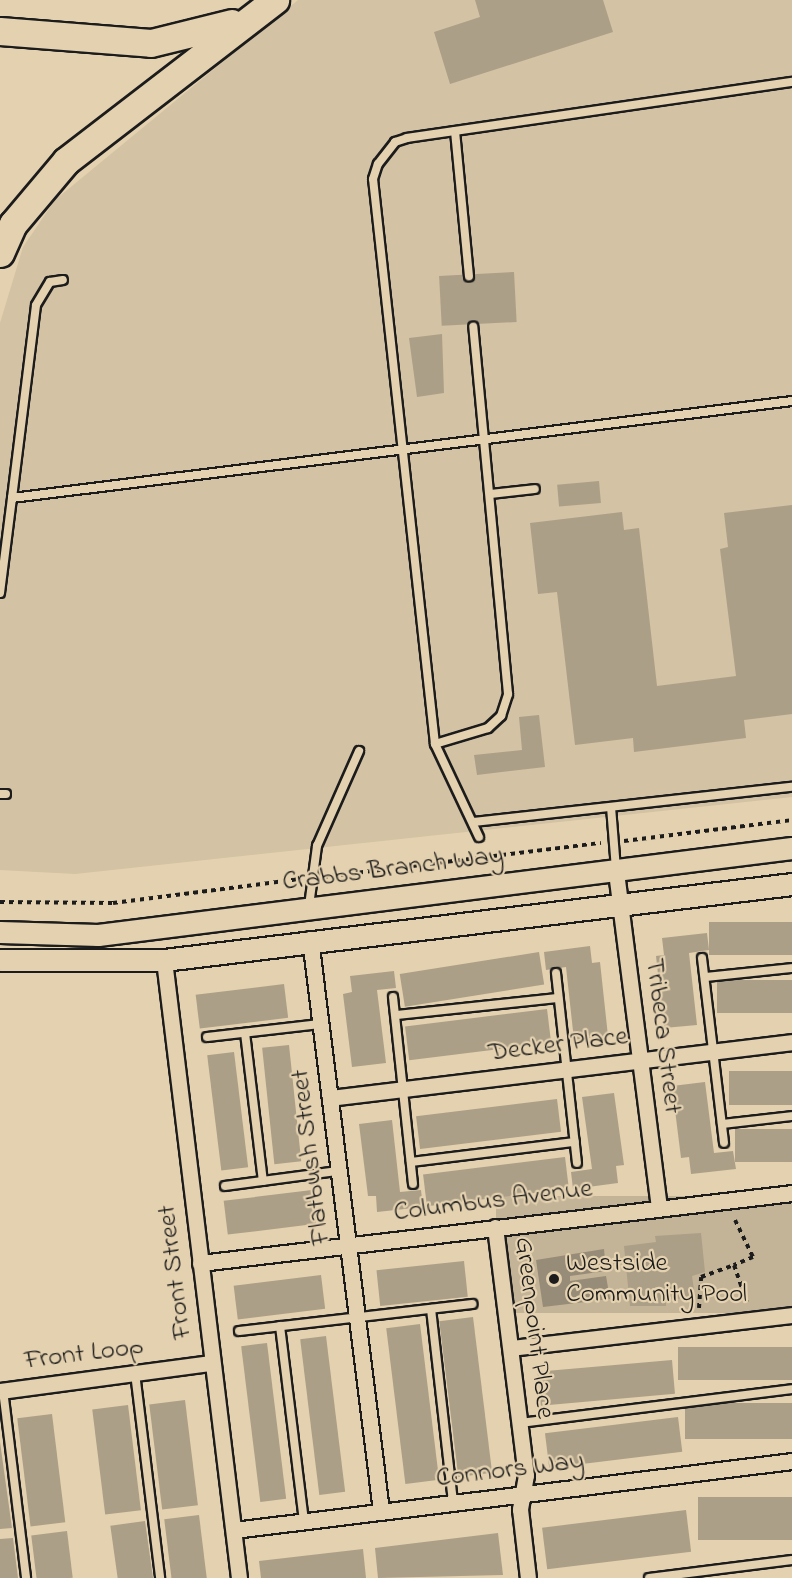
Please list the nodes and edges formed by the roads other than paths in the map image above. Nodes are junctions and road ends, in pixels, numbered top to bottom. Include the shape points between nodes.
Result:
1 (267, 7) edge
2 (0, 31) edge
3 (792, 82) edge
4 (454, 131) junction
5 (0, 253) edge
6 (469, 276) dead end
7 (63, 280) dead end
8 (473, 327) dead end
9 (792, 401) edge
10 (484, 439) junction
11 (403, 449) junction
12 (535, 489) dead end
13 (490, 494) junction
14 (12, 498) junction
15 (0, 593) edge
16 (435, 744) junction
17 (359, 751) dead end
18 (792, 787) edge
19 (611, 807) junction
20 (472, 822) junction
21 (479, 837) dead end
22 (792, 848) edge
23 (616, 872) junction
24 (792, 884) edge
25 (621, 904) junction
26 (309, 906) junction
27 (0, 932) edge
28 (310, 939) junction
29 (702, 958) dead end
30 (0, 960) edge
31 (164, 960) junction
32 (792, 968) edge
33 (556, 973) dead end
34 (705, 977) junction
35 (393, 997) dead end
36 (558, 998) junction
37 (396, 1015) junction
38 (320, 1024) junction
39 (245, 1033) junction
40 (207, 1037) dead end
41 (792, 1042) edge
42 (714, 1051) junction
43 (641, 1061) junction
44 (567, 1069) junction
45 (403, 1089) junction
46 (330, 1098) junction
47 (792, 1116) edge
48 (722, 1124) junction
49 (575, 1142) junction
50 (724, 1143) dead end
51 (411, 1162) junction
52 (577, 1163) dead end
53 (338, 1171) junction
54 (263, 1181) junction
55 (413, 1184) dead end
56 (225, 1186) dead end
57 (792, 1192) edge
58 (659, 1206) junction
59 (495, 1227) junction
60 (346, 1244) junction
61 (200, 1263) junction
62 (472, 1304) dead end
63 (431, 1308) junction
64 (792, 1315) edge
65 (357, 1317) junction
66 (280, 1326) junction
67 (239, 1331) dead end
68 (511, 1348) junction
69 (211, 1363) junction
70 (135, 1373) junction
71 (792, 1389) edge
72 (2, 1391) edge
73 (520, 1423) junction
74 (792, 1461) edge
75 (523, 1494) junction
76 (453, 1502) junction
77 (381, 1511) junction
78 (304, 1521) junction
79 (234, 1530) junction
80 (792, 1560) edge
81 (26, 1578) edge
82 (160, 1578) edge
83 (239, 1578) edge
84 (528, 1578) edge
85 (649, 1578) edge

1 - 2 highway via 209,32 151,43
1 - 5 highway via 66,161 14,224
3 - 4 lane
4 - 6 lane
4 - 11 lane via 395,142 373,179
7 - 14 lane via 50,282 36,305
8 - 10 lane
9 - 10 lane
10 - 11 lane
10 - 13 lane
11 - 14 lane
11 - 16 lane
12 - 13 lane
13 - 16 lane via 508,694 501,716 488,728
14 - 15 lane
16 - 20 lane
17 - 26 lane via 317,846
18 - 19 lane
19 - 20 lane
19 - 23 lane
20 - 21 lane
22 - 23 main road, Crabbs Branch Way
23 - 25 street, Tribeca Street
23 - 26 main road, Crabbs Branch Way
24 - 25 main road
25 - 28 main road
25 - 43 street, Tribeca Street
26 - 27 main road, Crabbs Branch Way via 98,935
28 - 31 main road
28 - 38 street, Flatbush Street
29 - 34 lane
30 - 31 main road
31 - 61 street, Front Street
32 - 34 lane
33 - 36 lane
34 - 42 lane
35 - 37 lane
36 - 37 lane
36 - 44 lane
37 - 45 lane
38 - 39 lane
38 - 46 street, Flatbush Street
39 - 40 lane
39 - 54 lane
41 - 42 street, Decker Place
42 - 43 street, Decker Place
42 - 48 lane
43 - 44 street, Decker Place
43 - 58 street, Tribeca Street
44 - 45 street, Decker Place
44 - 49 lane
45 - 46 street, Decker Place
45 - 51 lane
46 - 53 street, Flatbush Street
47 - 48 lane
48 - 50 lane
49 - 51 lane
49 - 52 lane
51 - 55 lane
53 - 54 lane
53 - 60 street, Flatbush Street
54 - 56 lane
57 - 58 street, Columbus Avenue
58 - 59 street, Columbus Avenue
59 - 60 street, Columbus Avenue
59 - 68 street, Greenpoint Place
60 - 61 street, Columbus Avenue
60 - 65 street, Flatbush Street
61 - 69 street, Front Street
62 - 63 lane
63 - 65 lane
63 - 76 lane
64 - 68 street
65 - 66 lane
65 - 77 street, Flatbush Street
66 - 67 lane
66 - 78 lane
68 - 73 street, Greenpoint Place
69 - 70 street, Front Loop
69 - 79 street, Front Street
70 - 72 street, Front Loop
70 - 82 lane
71 - 73 lane
72 - 81 lane
73 - 75 street, Greenpoint Place
74 - 75 street, Connors Way
75 - 76 street, Connors Way
75 - 84 street, Greenpoint Place
76 - 77 street, Connors Way
77 - 78 street, Connors Way
78 - 79 street, Connors Way
79 - 83 street, Front Street
80 - 85 lane

